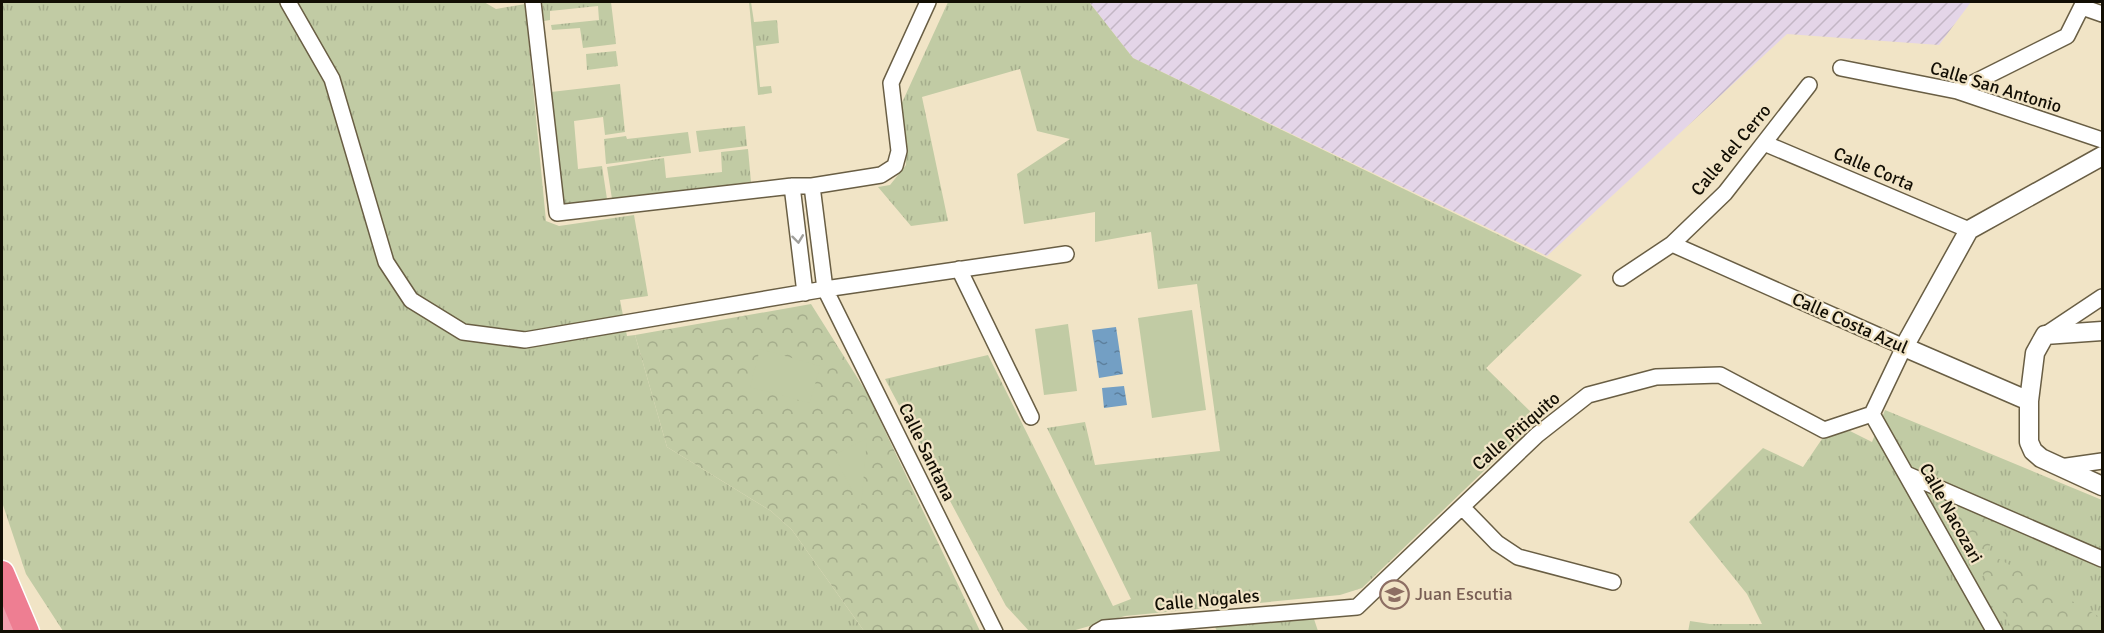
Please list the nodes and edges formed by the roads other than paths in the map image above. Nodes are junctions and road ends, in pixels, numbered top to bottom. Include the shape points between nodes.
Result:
1 (288, 2) edge
2 (533, 2) edge
3 (928, 2) edge
4 (2083, 4) edge
5 (2103, 14) edge
6 (1841, 68) dead end
7 (1809, 85) dead end
8 (1957, 91) junction
9 (2103, 140) edge
10 (1764, 143) junction
11 (2103, 156) edge
12 (792, 186) junction
13 (812, 186) junction
14 (1969, 230) junction
15 (1672, 244) junction
16 (1066, 254) dead end
17 (960, 269) junction
18 (1621, 279) dead end
19 (825, 289) junction
20 (805, 293) junction
21 (2103, 297) edge
22 (2103, 331) edge
23 (2045, 335) junction
24 (1904, 347) junction
25 (2029, 400) junction
26 (1872, 414) junction
27 (1031, 417) dead end
28 (2103, 461) edge
29 (2060, 467) junction
30 (1906, 474) junction
31 (2103, 486) edge
32 (1462, 507) junction
33 (2103, 559) edge
34 (2, 573) edge
35 (1613, 582) dead end
36 (2, 610) edge
37 (1321, 610) joint
38 (16, 632) edge
39 (27, 632) edge
40 (995, 632) edge
41 (1097, 632) edge
42 (1995, 632) edge

1 - 20 street via 332,79 386,262 411,300 463,332 525,340
2 - 12 street via 557,213
3 - 13 street via 891,83 899,151 895,166 880,176
4 - 5 street
4 - 8 street via 2067,36
6 - 8 street, Calle San Antonio
7 - 10 street, Calle del Cerro
8 - 9 street, Calle San Antonio
10 - 14 street, Calle Corta
10 - 15 street, Calle del Cerro via 1725,193
11 - 14 street
12 - 13 street
12 -> 20 street
13 - 19 street, Calle Santana
14 - 24 street
15 - 18 street, Calle del Cerro
15 - 24 street, Calle Costa Azul
16 - 17 street
17 - 19 street
17 - 27 street
19 - 20 street
19 - 40 street, Calle Santana
21 - 23 street
22 - 23 street
23 - 25 street via 2035,353
24 - 25 street, Calle Costa Azul
24 - 26 street
25 - 29 street via 2029,442 2033,451
26 - 30 street, Calle Nacozari
26 - 32 street, Calle Pitiquito via 1824,430 1720,375 1656,377 1588,395 1537,435
28 - 29 street
29 - 31 street
30 - 33 street
30 - 42 street, Calle Nacozari
32 - 35 street via 1497,543 1518,557
32 - 37 street, Calle Pitiquito via 1357,607
34 - 39 highway
36 - 38 main road
37 - 41 street, Calle Nogales via 1104,628

